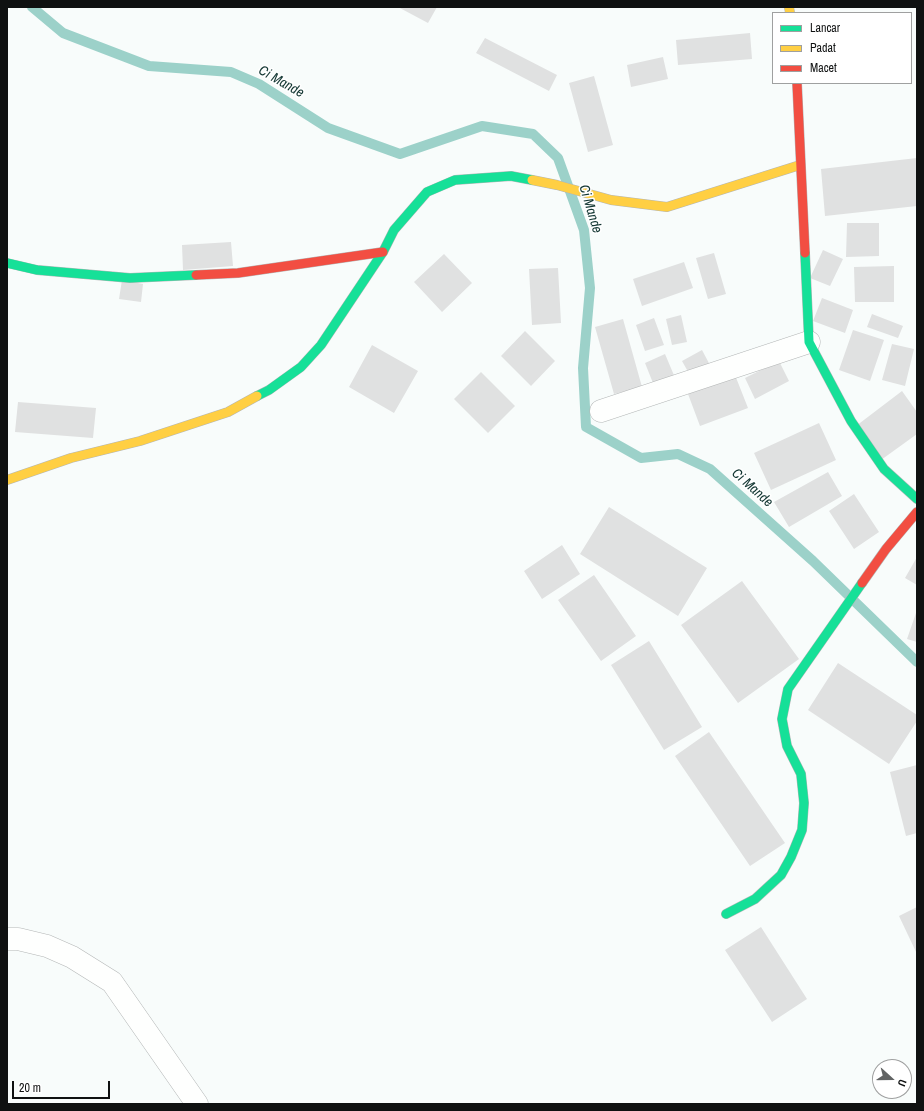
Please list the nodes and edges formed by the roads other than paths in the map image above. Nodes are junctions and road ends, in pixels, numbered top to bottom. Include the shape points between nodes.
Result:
1 (797, 84) edge
2 (800, 165) junction
3 (382, 252) junction
4 (7, 263) edge
5 (809, 342) junction
6 (601, 411) dead end
7 (7, 480) edge
8 (917, 499) edge
9 (917, 512) edge
10 (726, 914) dead end
11 (7, 939) edge
12 (197, 1104) edge

1 - 2 street
2 - 3 street via 667,207 611,200 511,176 455,180 427,192 394,230
2 - 5 street
3 - 4 street via 238,273 130,278 37,270
3 - 7 street via 321,345 301,367 269,390 228,412 140,440 71,458
5 - 6 street
5 - 8 street via 851,422 884,469
9 - 10 street via 886,549 788,689 782,719 787,746 801,774 804,804 802,830 781,875 755,899
11 - 12 street via 47,946 72,957 112,982

